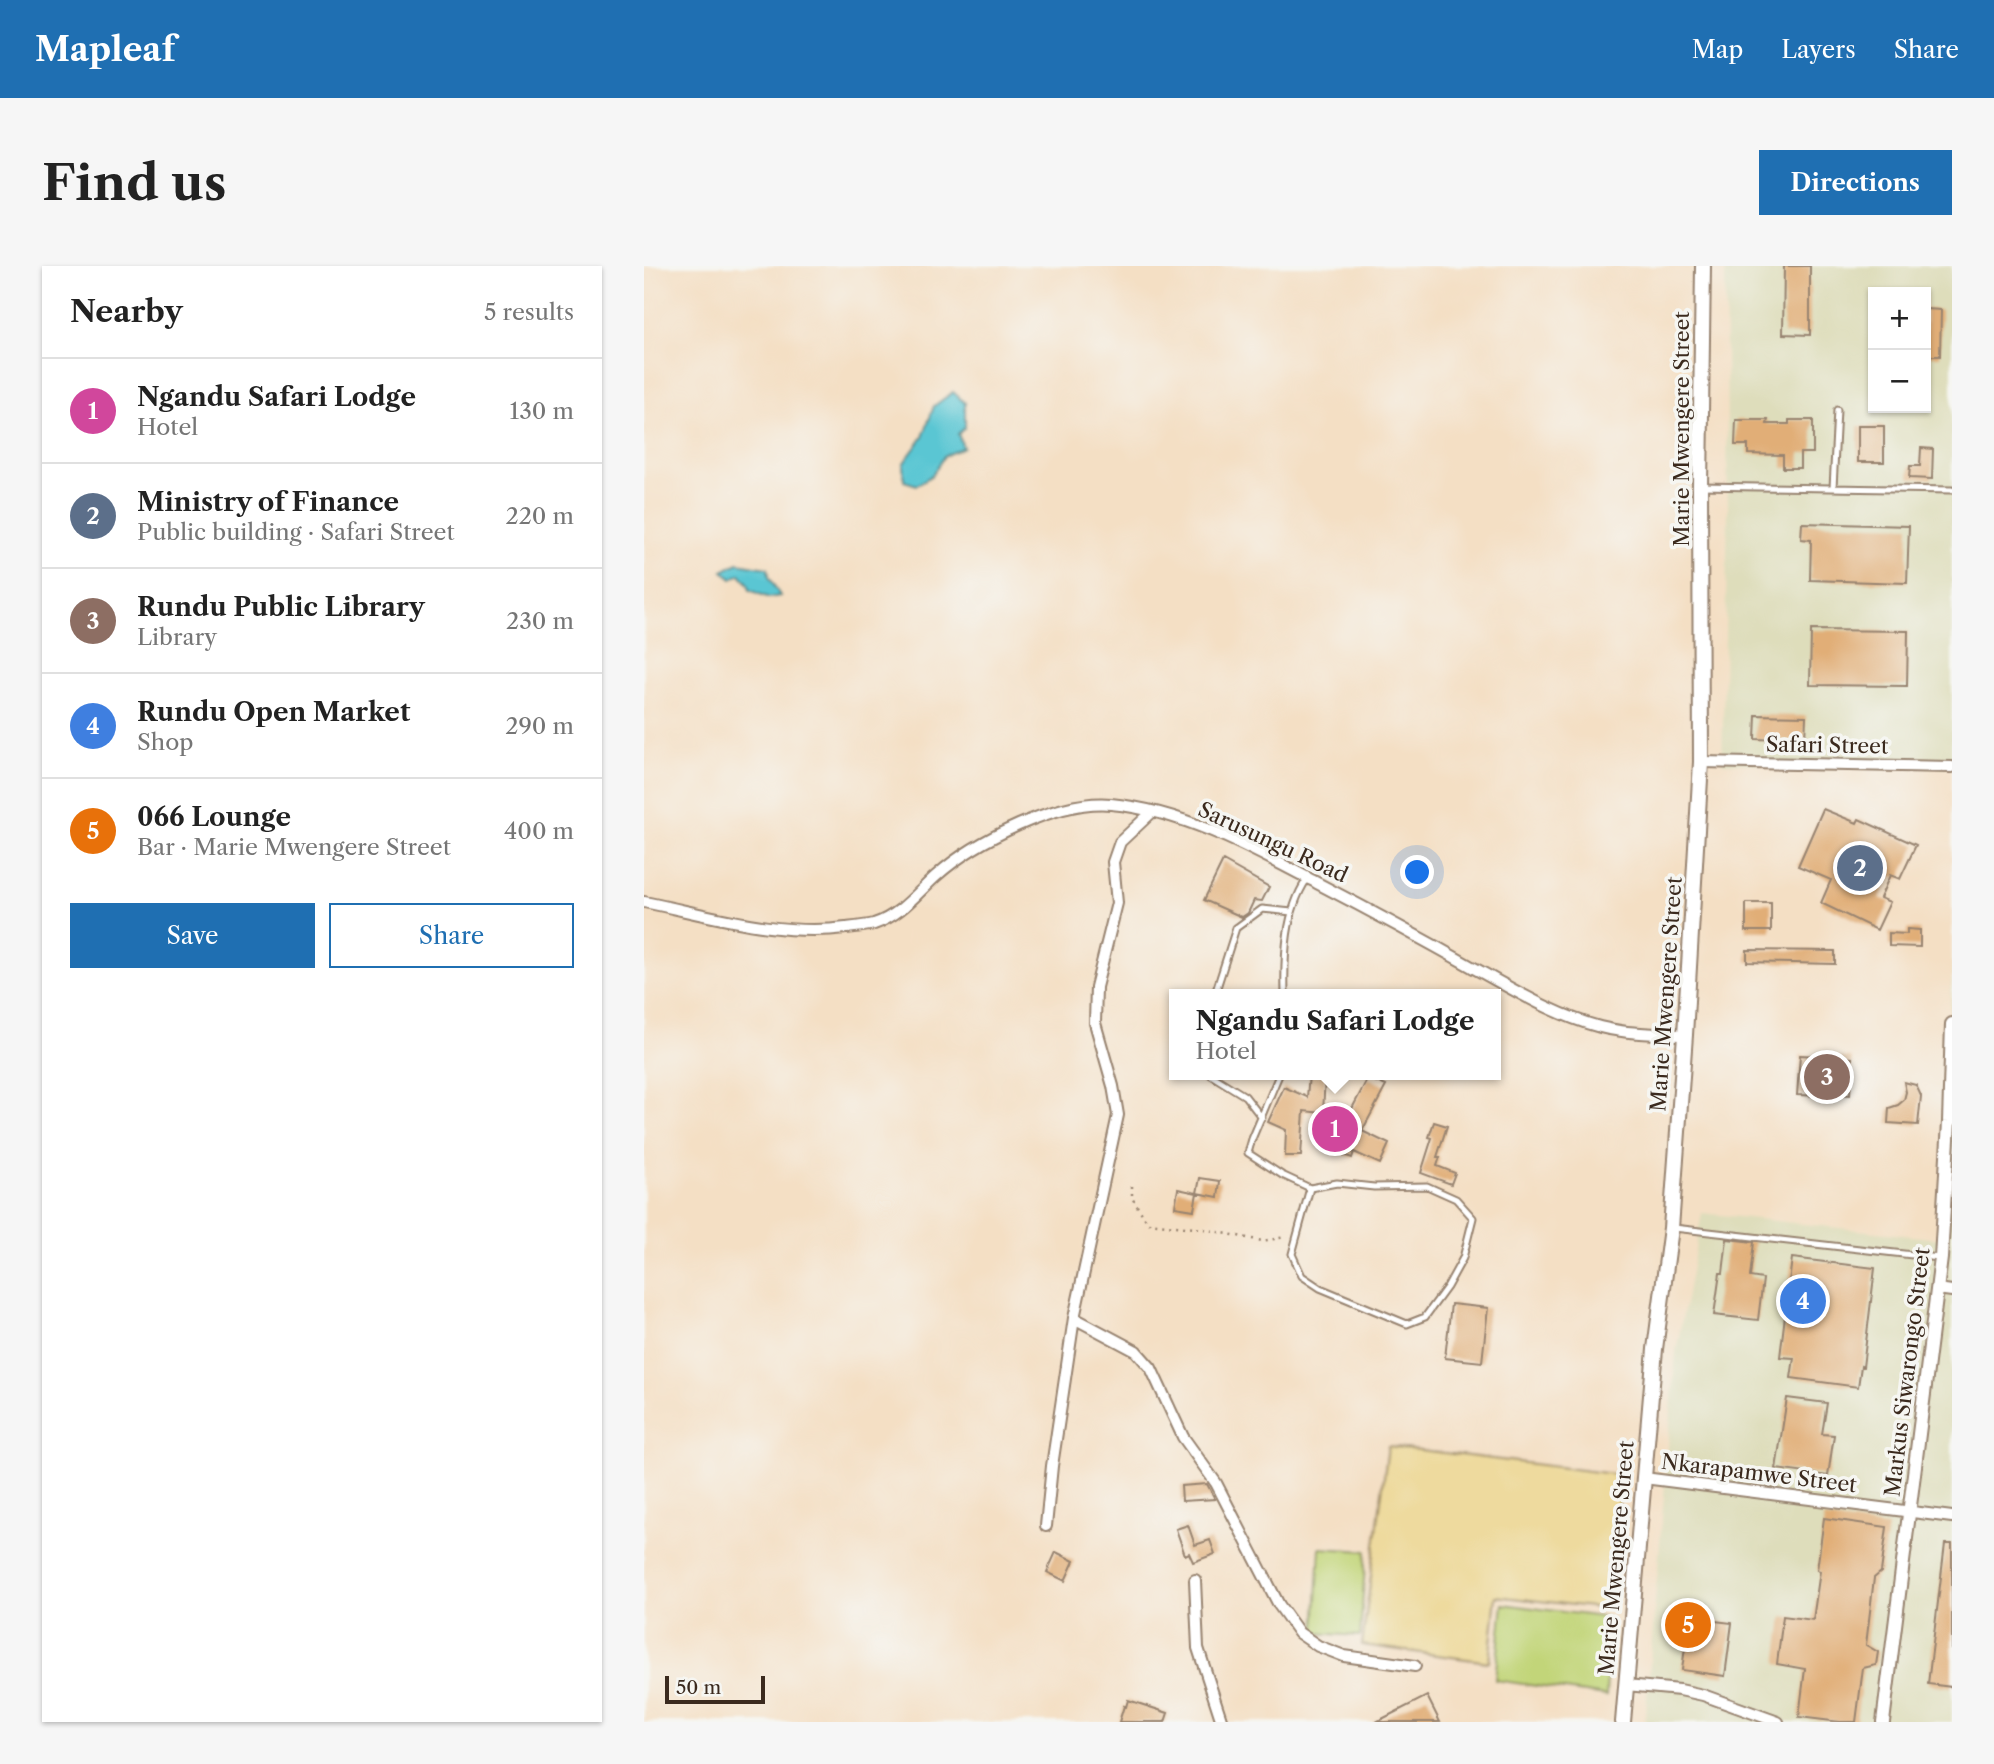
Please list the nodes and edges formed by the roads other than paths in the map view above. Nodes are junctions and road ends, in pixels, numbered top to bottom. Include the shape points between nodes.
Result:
1 (1703, 266) edge
2 (1837, 410) dead end
3 (1700, 486) junction
4 (1833, 488) junction
5 (1952, 490) edge
6 (1701, 762) junction
7 (1952, 767) edge
8 (1152, 812) junction
9 (1308, 878) junction
10 (644, 902) edge
11 (1292, 912) junction
12 (1217, 989) edge
13 (1285, 989) edge
14 (1952, 1024) edge
15 (1685, 1035) junction
16 (1219, 1080) edge
17 (1277, 1080) edge
18 (1262, 1118) junction
19 (1310, 1188) junction
20 (1671, 1228) junction
21 (1941, 1258) junction
22 (1937, 1289) junction
23 (1952, 1290) edge
24 (1074, 1318) junction
25 (1644, 1478) junction
26 (1910, 1512) junction
27 (1952, 1517) edge
28 (1046, 1526) dead end
29 (1195, 1580) dead end
30 (1415, 1666) dead end
31 (1626, 1685) junction
32 (1222, 1722) edge
33 (1623, 1722) edge
34 (1778, 1722) edge
35 (1882, 1722) edge

1 - 3 main road, Marie Mwengere Street
2 - 4 lane
3 - 4 lane
3 - 6 main road, Marie Mwengere Street
4 - 5 lane
6 - 7 street, Safari Street
6 - 15 main road, Marie Mwengere Street
8 - 9 street, Sarusungu Road via 1200,825
8 - 10 street, Sarusungu Road via 1110,804 1079,805 1042,816 965,853 904,907 872,925 794,930
8 - 24 street via 1120,842 1113,862 1117,903 1096,987 1095,1023 1118,1115
9 - 11 lane
9 - 15 street, Sarusungu Road via 1570,1017 1601,1027
11 - 12 lane via 1262,909 1236,928
11 - 13 lane
14 - 21 street, Markus Siwarongo Street
15 - 20 main road, Marie Mwengere Street
16 - 18 lane via 1245,1096
17 - 18 lane
18 - 19 lane via 1248,1153
19 - 19 lane via 1292,1254 1302,1276 1407,1324 1425,1317 1463,1258 1473,1218 1456,1199 1427,1186 1337,1183
20 - 21 lane
20 - 25 main road, Marie Mwengere Street
21 - 22 street, Markus Siwarongo Street
22 - 23 street
22 - 26 street, Markus Siwarongo Street
24 - 28 street
24 - 30 street via 1136,1351 1151,1368 1182,1437 1216,1483 1279,1605 1299,1633 1344,1656
25 - 26 street, Nkarapamwe Street
25 - 31 main road, Marie Mwengere Street
26 - 27 street, Nkarapamwe Street
26 - 35 street, Markus Siwarongo Street
29 - 32 street via 1198,1648
31 - 33 main road, Marie Mwengere Street
31 - 34 street via 1703,1695

